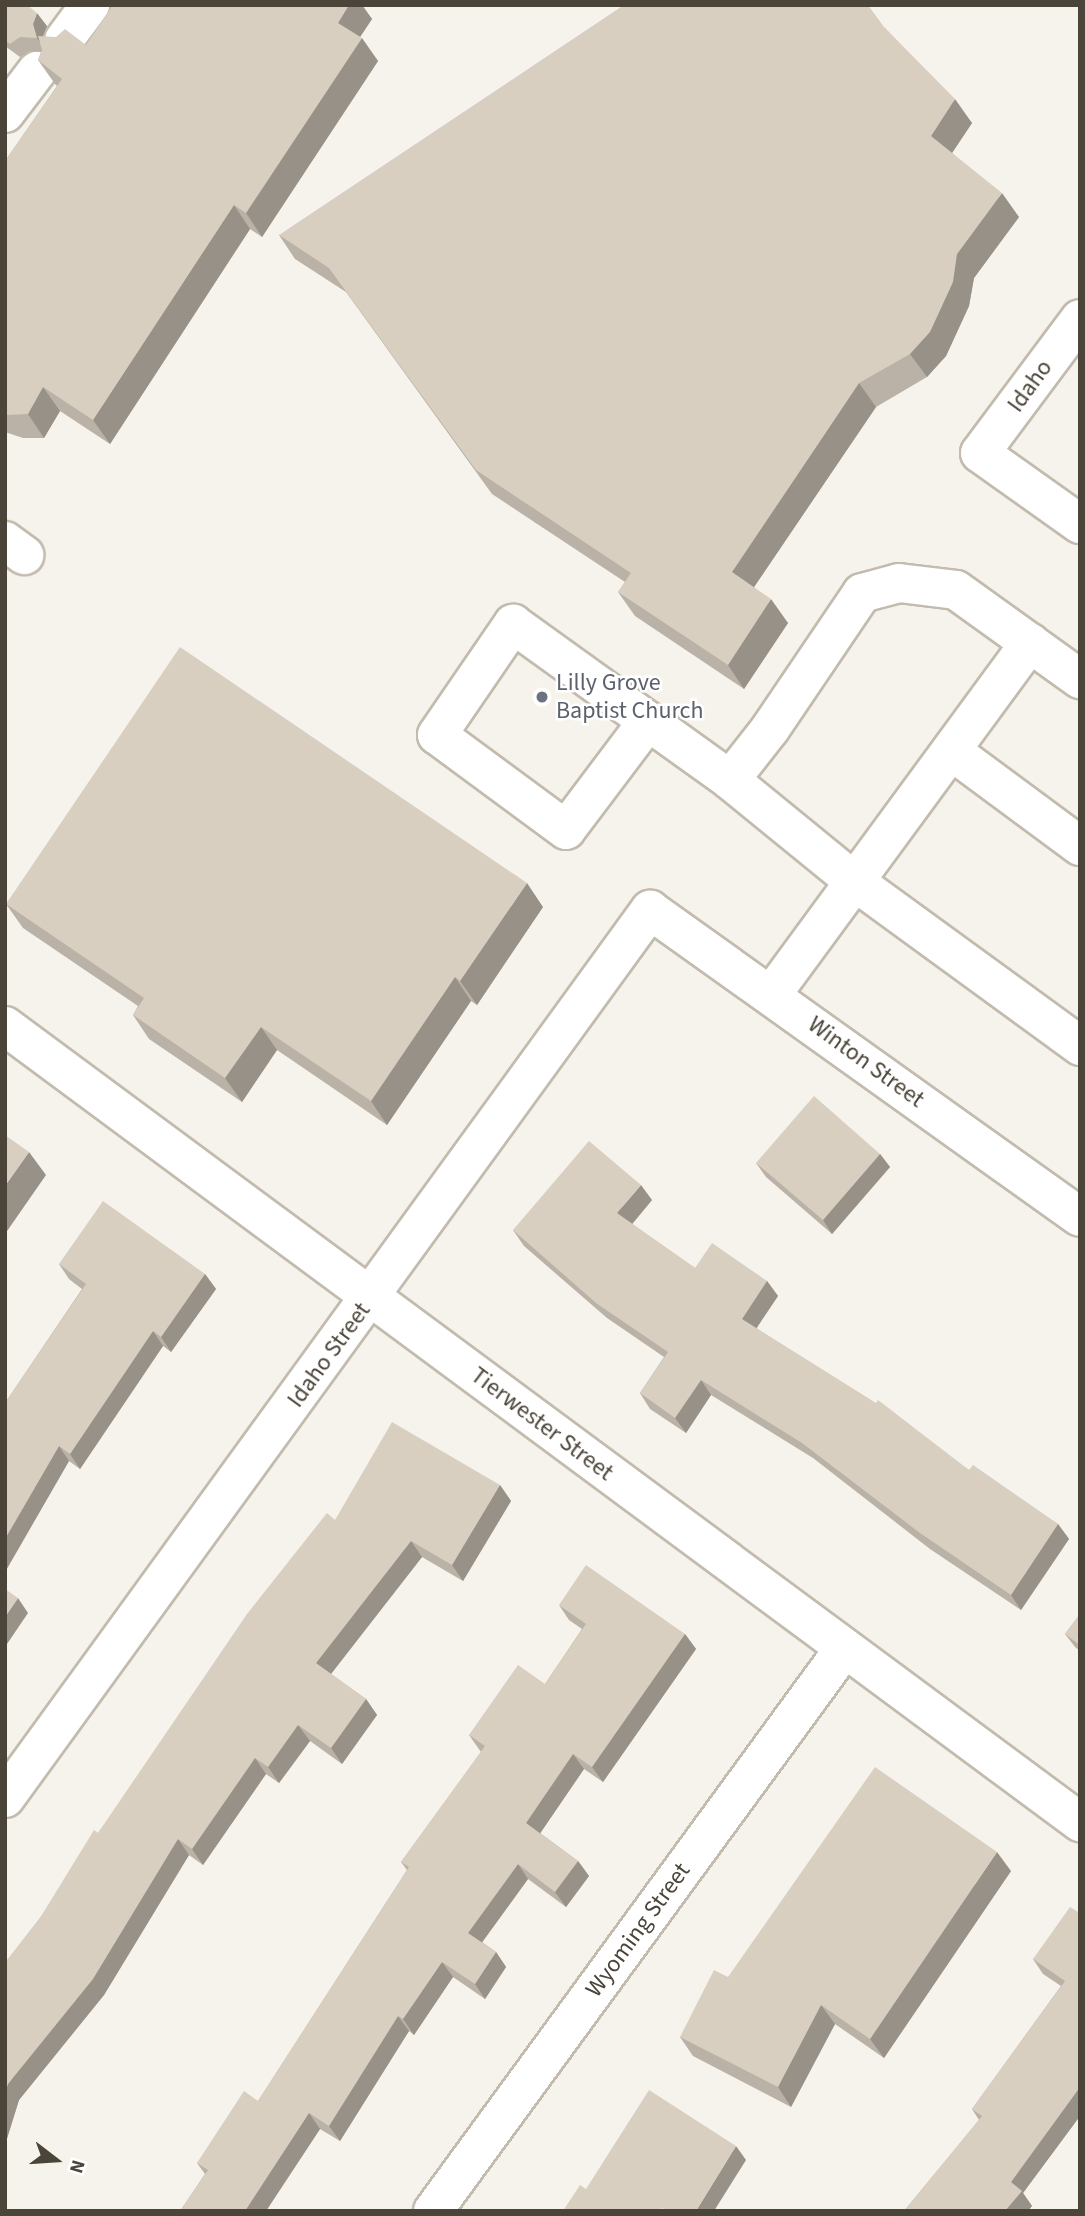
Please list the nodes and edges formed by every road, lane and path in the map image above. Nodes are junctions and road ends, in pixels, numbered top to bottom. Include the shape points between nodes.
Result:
1 (90, 5) edge
2 (64, 40) edge
3 (37, 71) edge
4 (5, 113) edge
5 (1080, 319) edge
6 (1080, 524) edge
7 (1030, 643) junction
8 (1080, 680) edge
9 (648, 721) junction
10 (953, 752) junction
11 (730, 780) junction
12 (1080, 846) edge
13 (854, 881) junction
14 (650, 910) joint
15 (772, 993) junction
16 (5, 1026) edge
17 (1080, 1046) edge
18 (1080, 1217) edge
19 (372, 1297) junction
20 (844, 1649) junction
21 (5, 1798) edge
22 (1080, 1822) edge
23 (433, 2211) edge

1 - 2 street
3 - 4 street
5 - 6 street, Idaho via 981,453
7 - 8 street
7 - 10 street
7 - 11 street via 956,590 900,583 862,593
9 - 9 street via 566,830 437,735 513,624
9 - 11 street
10 - 12 street
10 - 13 street
11 - 13 street
13 - 15 street
13 - 17 street
14 - 15 street, Winton Street
14 - 19 street, Idaho Street
15 - 18 street, Winton Street
16 - 19 street, Tierwester Street
19 - 20 street, Tierwester Street
19 - 21 street, Idaho Street
20 - 22 street, Tierwester Street
20 - 23 street, Wyoming Street

